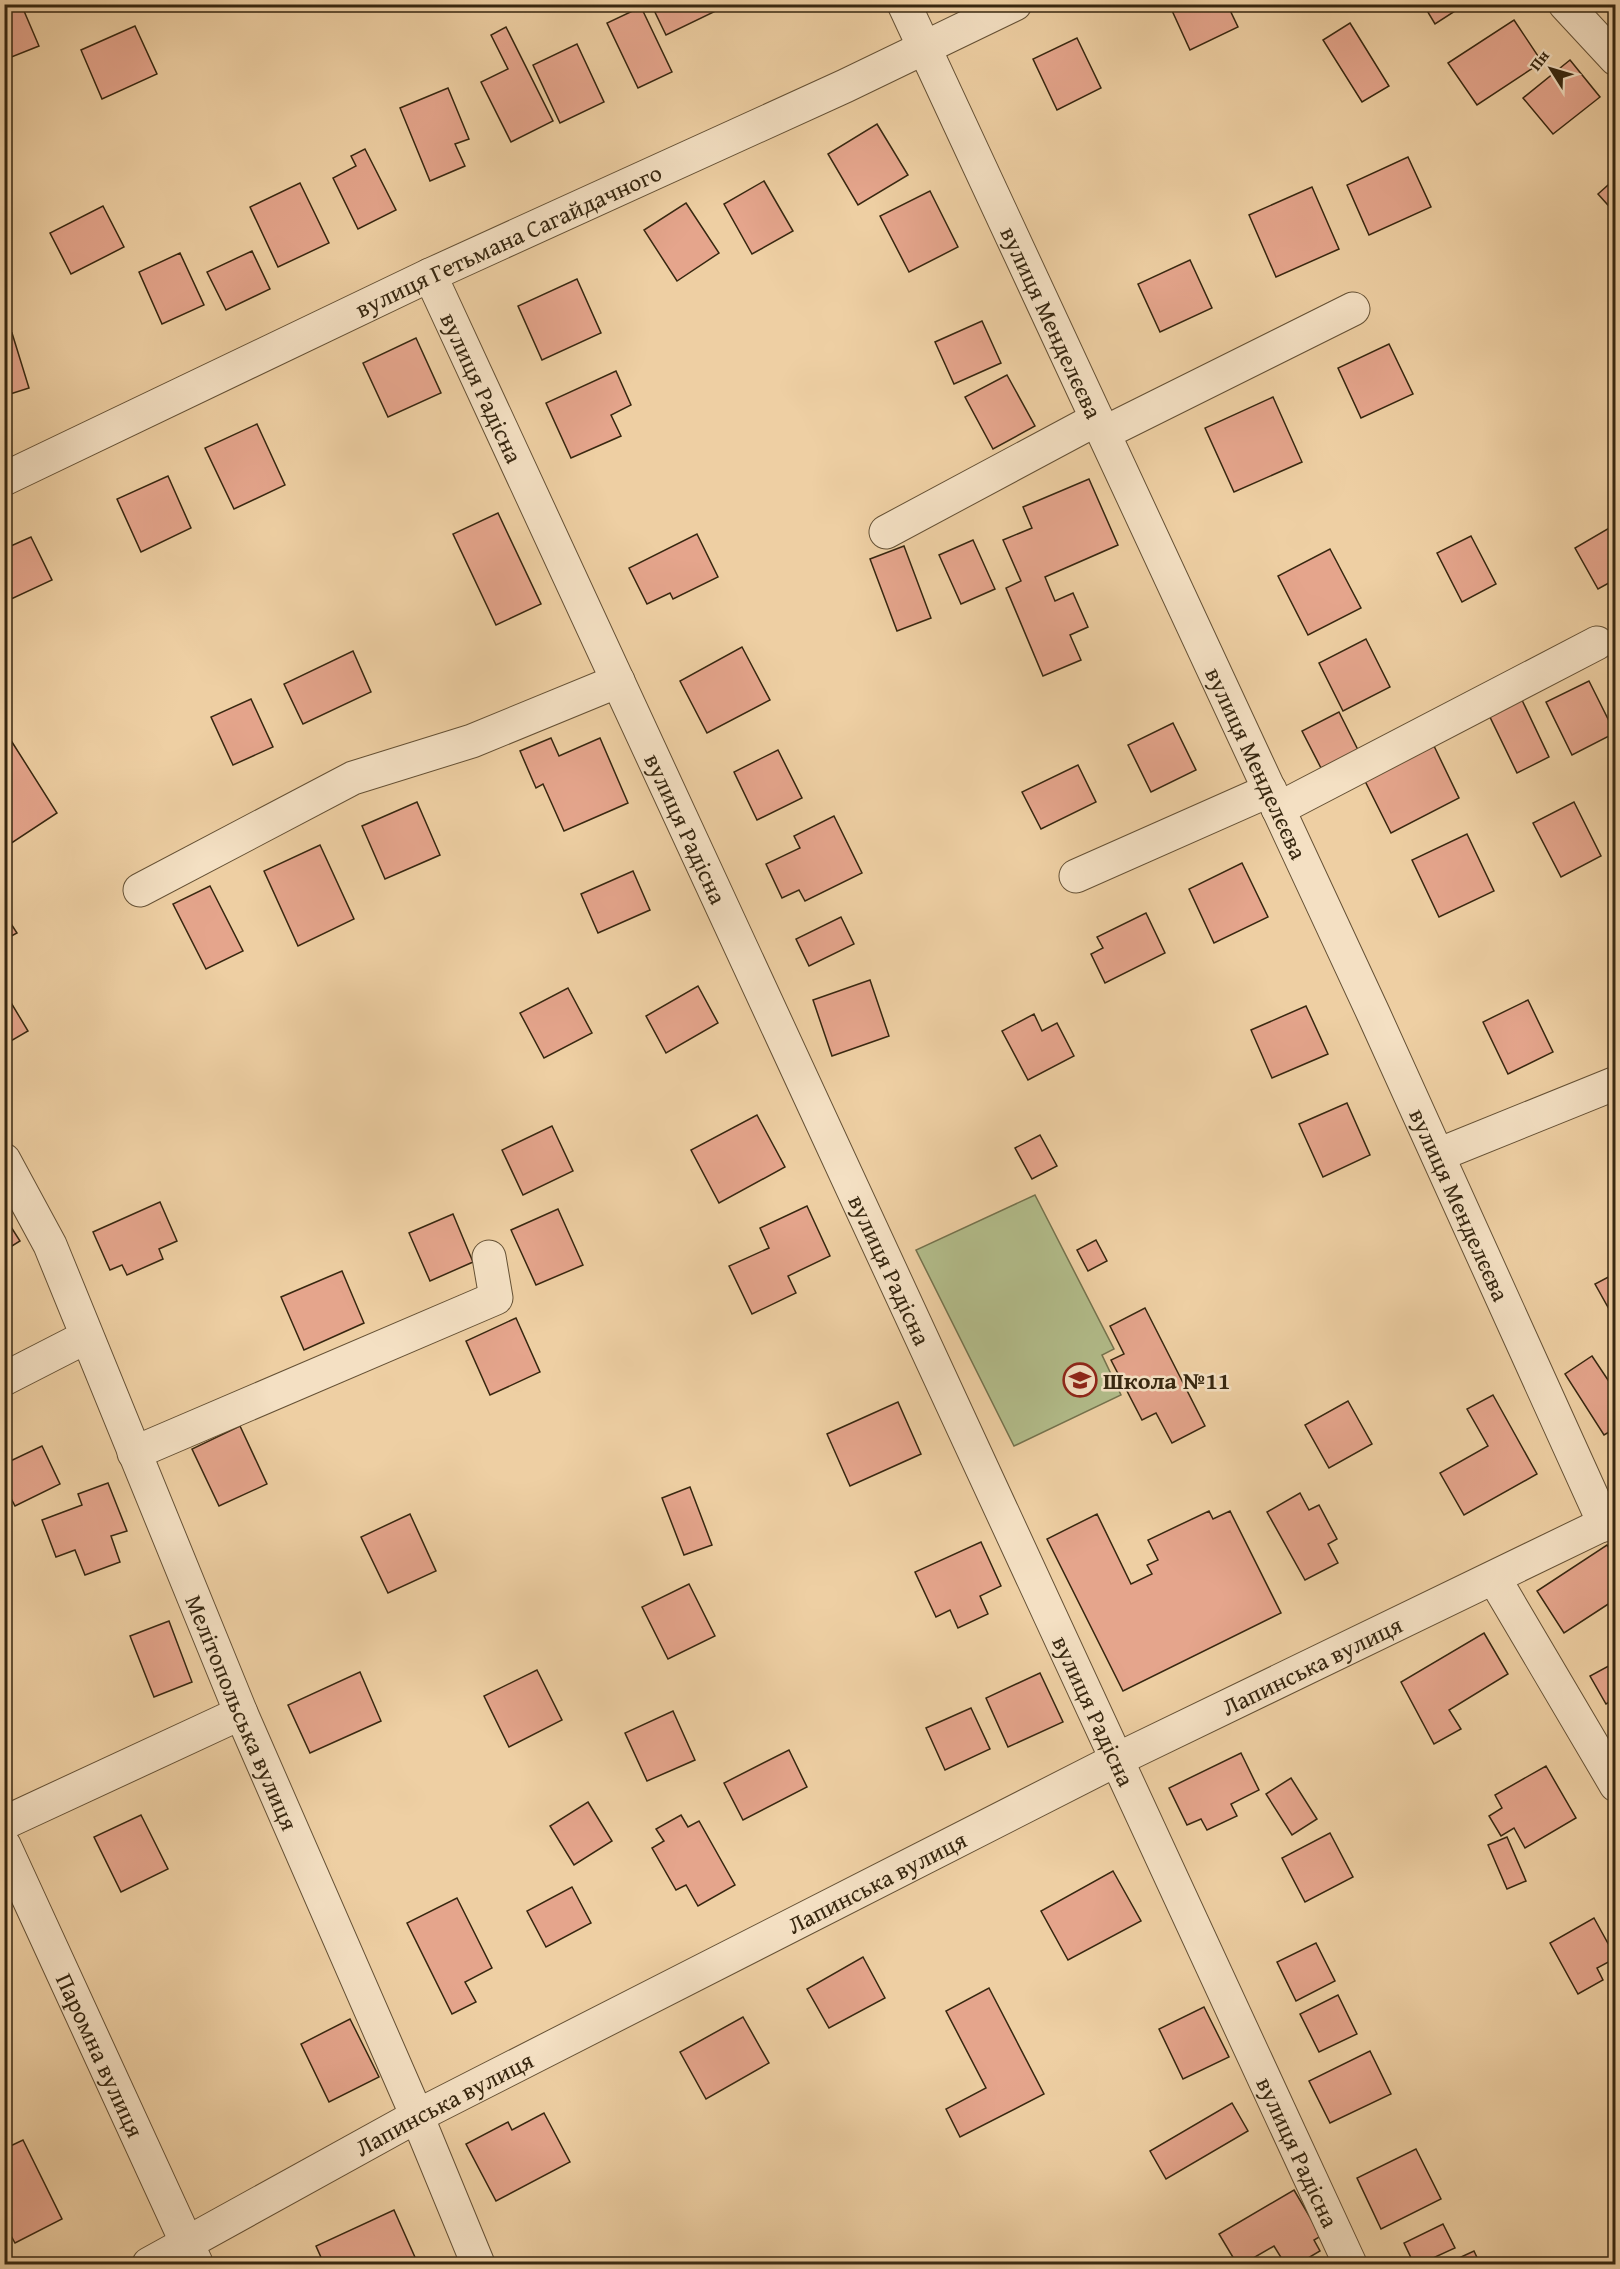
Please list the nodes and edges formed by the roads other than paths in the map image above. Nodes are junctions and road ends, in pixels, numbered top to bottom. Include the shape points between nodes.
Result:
1 (904, 4) edge
2 (1014, 4) edge
3 (1565, 4) edge
4 (925, 48) junction
5 (1616, 59) edge
6 (430, 275) junction
7 (1353, 309) dead end
8 (1100, 426) junction
9 (4, 479) edge
10 (885, 532) dead end
11 (1597, 643) dead end
12 (618, 681) junction
13 (1274, 800) junction
14 (1076, 876) dead end
15 (140, 890) dead end
16 (1616, 1083) edge
17 (1438, 1155) junction
18 (4, 1160) edge
19 (489, 1257) dead end
20 (86, 1337) junction
21 (4, 1379) edge
22 (134, 1453) junction
23 (1610, 1522) edge
24 (1494, 1578) junction
25 (242, 1713) junction
26 (1118, 1759) junction
27 (1616, 1785) edge
28 (4, 1823) edge
29 (4, 1845) edge
30 (417, 2116) junction
31 (191, 2254) edge
32 (149, 2265) edge
33 (478, 2265) edge
34 (1350, 2265) edge

1 - 4 street, вулиця Менделєєва
2 - 4 street, вулиця Гетьмана Сагайдачного
3 - 5 street
4 - 6 street, вулиця Гетьмана Сагайдачного
4 - 8 street, вулиця Менделєєва
6 - 9 street, вулиця Гетьмана Сагайдачного
6 - 12 street, вулиця Радісна
7 - 8 street
8 - 10 street
8 - 13 street, вулиця Менделєєва
11 - 13 street
12 - 15 street via 472,741 353,778
12 - 26 street, вулиця Радісна
13 - 14 street
13 - 17 street, вулиця Менделєєва
16 - 17 street
17 - 23 street, вулиця Менделєєва
18 - 20 street, Мелітопольська вулиця via 50,1245
19 - 22 street via 496,1298
20 - 21 street
20 - 22 street, Мелітопольська вулиця
22 - 25 street, Мелітопольська вулиця
23 - 24 street, Лапинська вулиця
24 - 26 street, Лапинська вулиця
24 - 27 street
25 - 28 street
25 - 30 street, Мелітопольська вулиця
26 - 30 street, Лапинська вулиця
26 - 34 street, вулиця Радісна
29 - 31 street, Паромна вулиця
30 - 31 street, Лапинська вулиця
30 - 33 street, Мелітопольська вулиця
31 - 32 street, Лапинська вулиця

